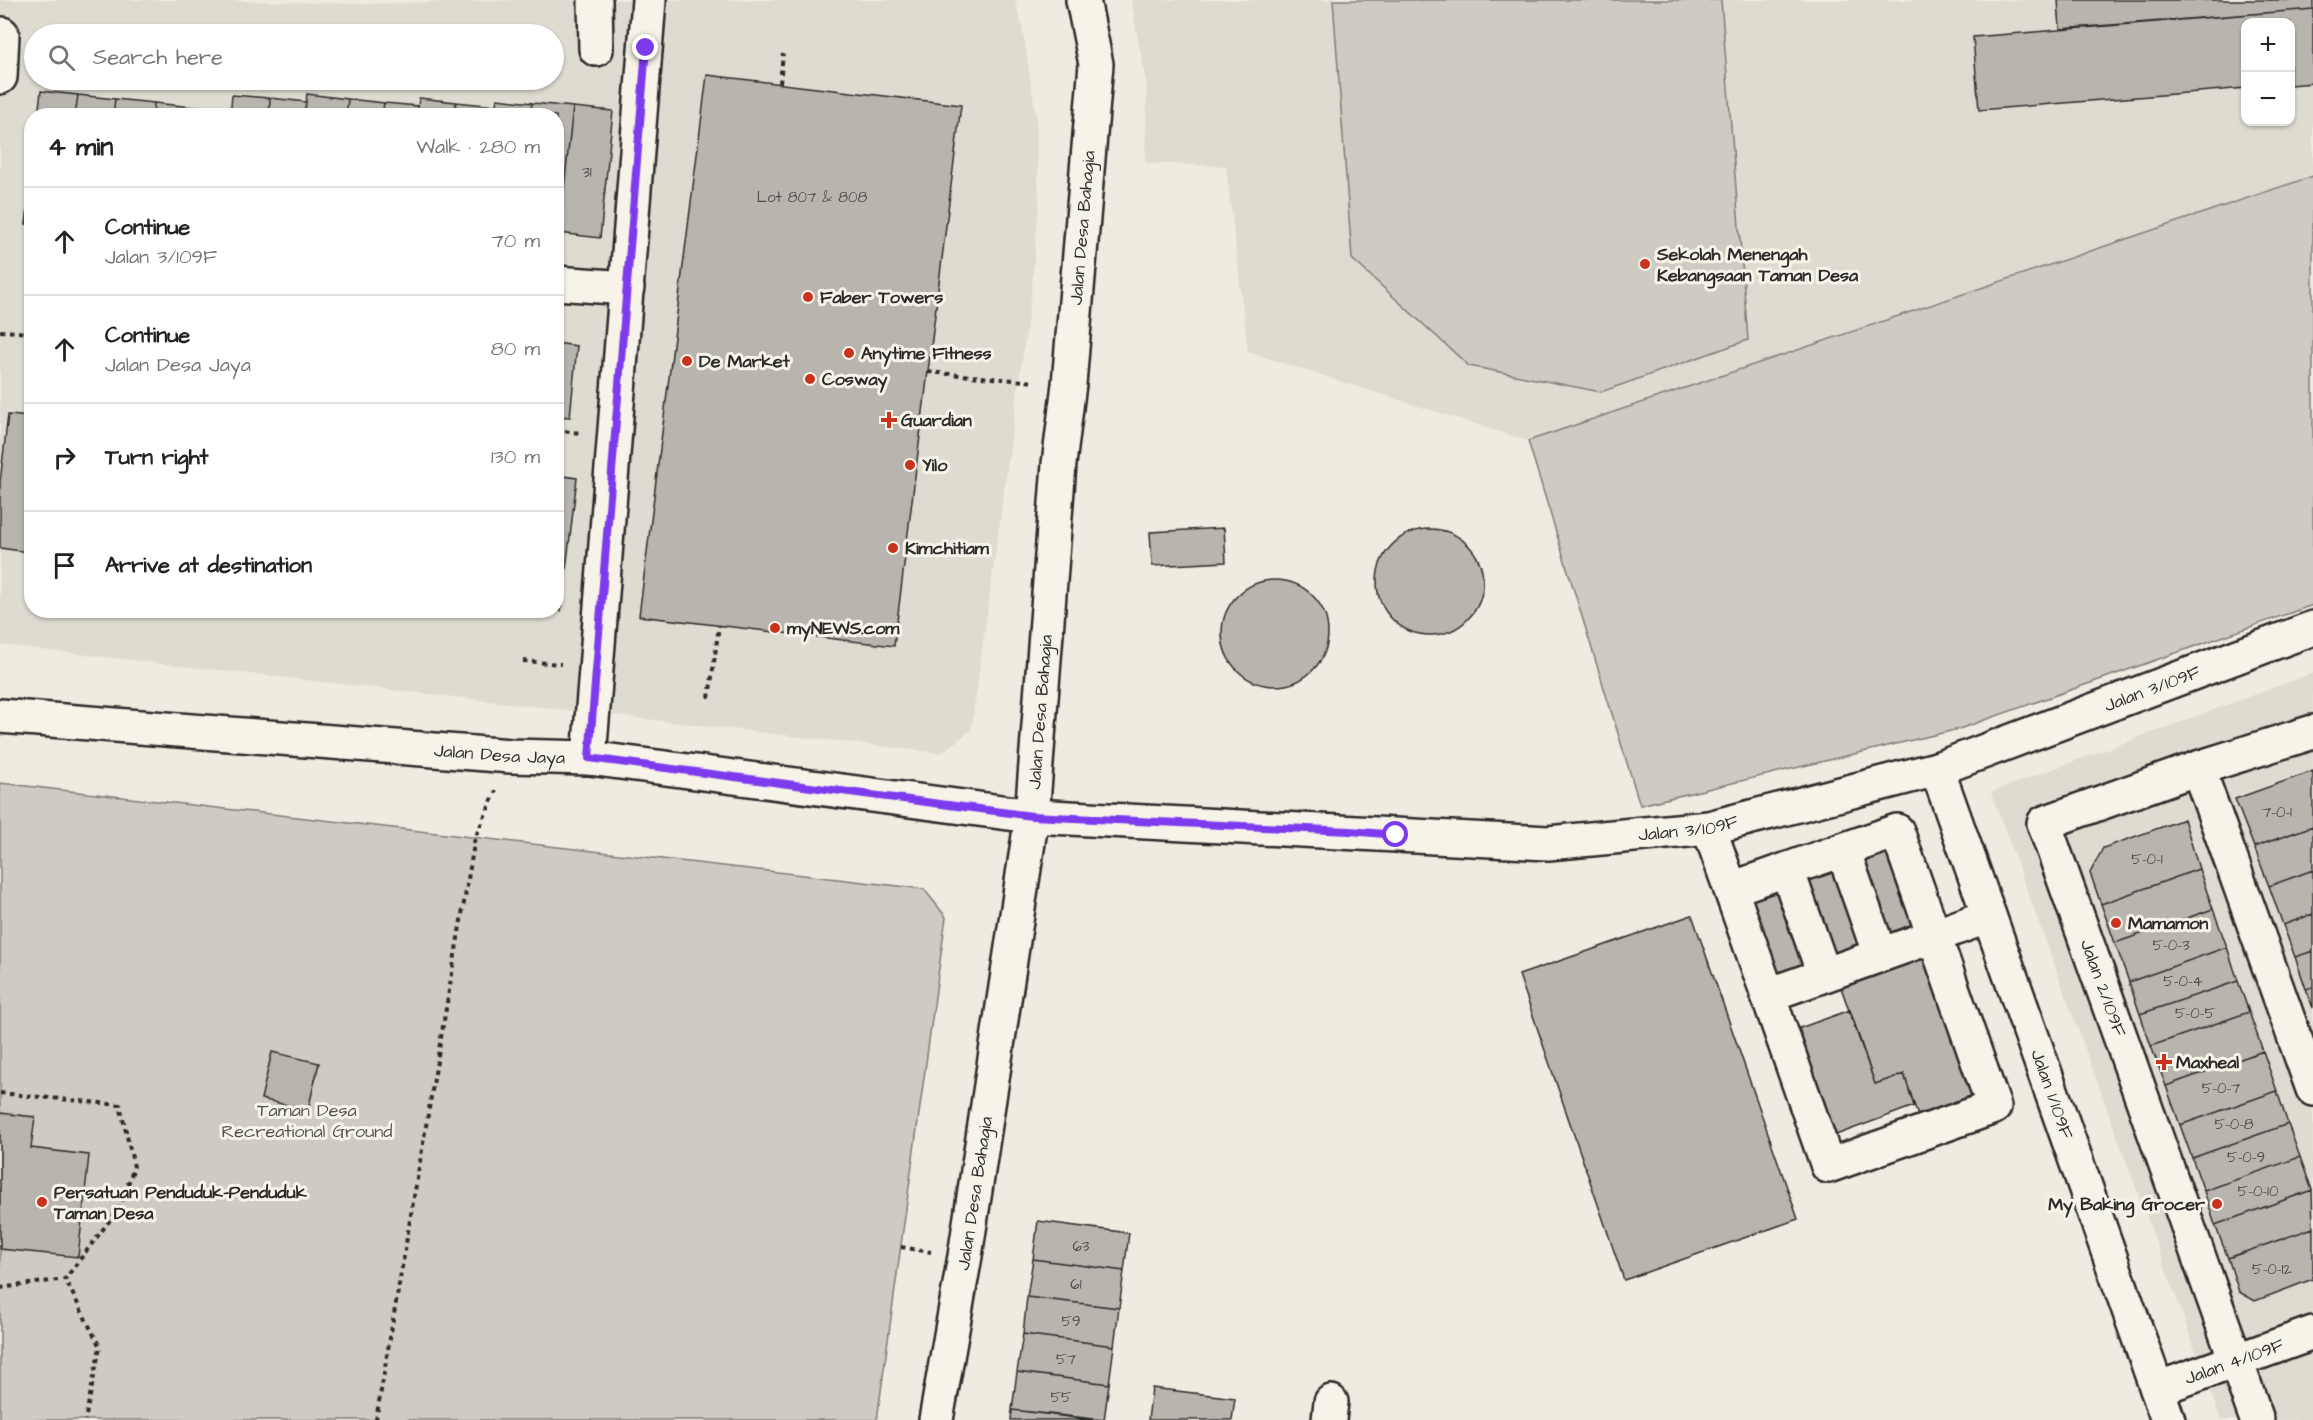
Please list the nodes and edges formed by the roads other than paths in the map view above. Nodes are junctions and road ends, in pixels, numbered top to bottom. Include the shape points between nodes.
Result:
1 (595, 0) edge
2 (649, 0) edge
3 (1083, 0) edge
4 (2, 33) dead end
5 (596, 49) dead end
6 (0, 77) edge
7 (564, 284) edge
8 (627, 288) junction
9 (2313, 628) edge
10 (0, 716) edge
11 (2313, 732) edge
12 (589, 758) junction
13 (2198, 768) junction
14 (1936, 769) junction
15 (1032, 816) junction
16 (1709, 828) junction
17 (1843, 850) junction
18 (1787, 870) junction
19 (1731, 889) junction
20 (1989, 916) junction
21 (1934, 936) junction
22 (1880, 955) junction
23 (1824, 974) junction
24 (1768, 994) junction
25 (2313, 1089) edge
26 (2313, 1333) edge
27 (2236, 1360) junction
28 (2157, 1389) junction
29 (936, 1420) edge
30 (2168, 1420) edge
31 (2258, 1420) edge

1 - 5 street
2 - 8 street
3 - 15 street, Jalan Desa Bahagia via 1096,64
4 - 6 street
7 - 8 street
8 - 12 street
9 - 14 street, Jalan 3/109F
10 - 12 street, Jalan Desa Jaya via 511,756
11 - 13 street, Jalan 2/109F
12 - 15 street, Jalan Desa Jaya
13 - 25 street
13 - 27 street, Jalan 2/109F via 2044,823
14 - 16 street, Jalan 3/109F
14 - 20 street, Jalan 1/109F
15 - 16 street, Jalan 3/109F via 1548,843
15 - 29 street, Jalan Desa Bahagia
16 - 19 street
17 - 18 street
17 - 21 street via 1897,831
17 - 22 street
18 - 19 street
18 - 23 street
19 - 24 street
20 - 21 street
20 - 28 street, Jalan 1/109F
21 - 22 street
21 - 24 street via 1994,1107 1828,1166
22 - 23 street
23 - 24 street
26 - 27 street, Jalan 4/109F
27 - 28 street, Jalan 4/109F
27 - 31 street, Jalan 2/109F
28 - 30 street, Jalan 1/109F

